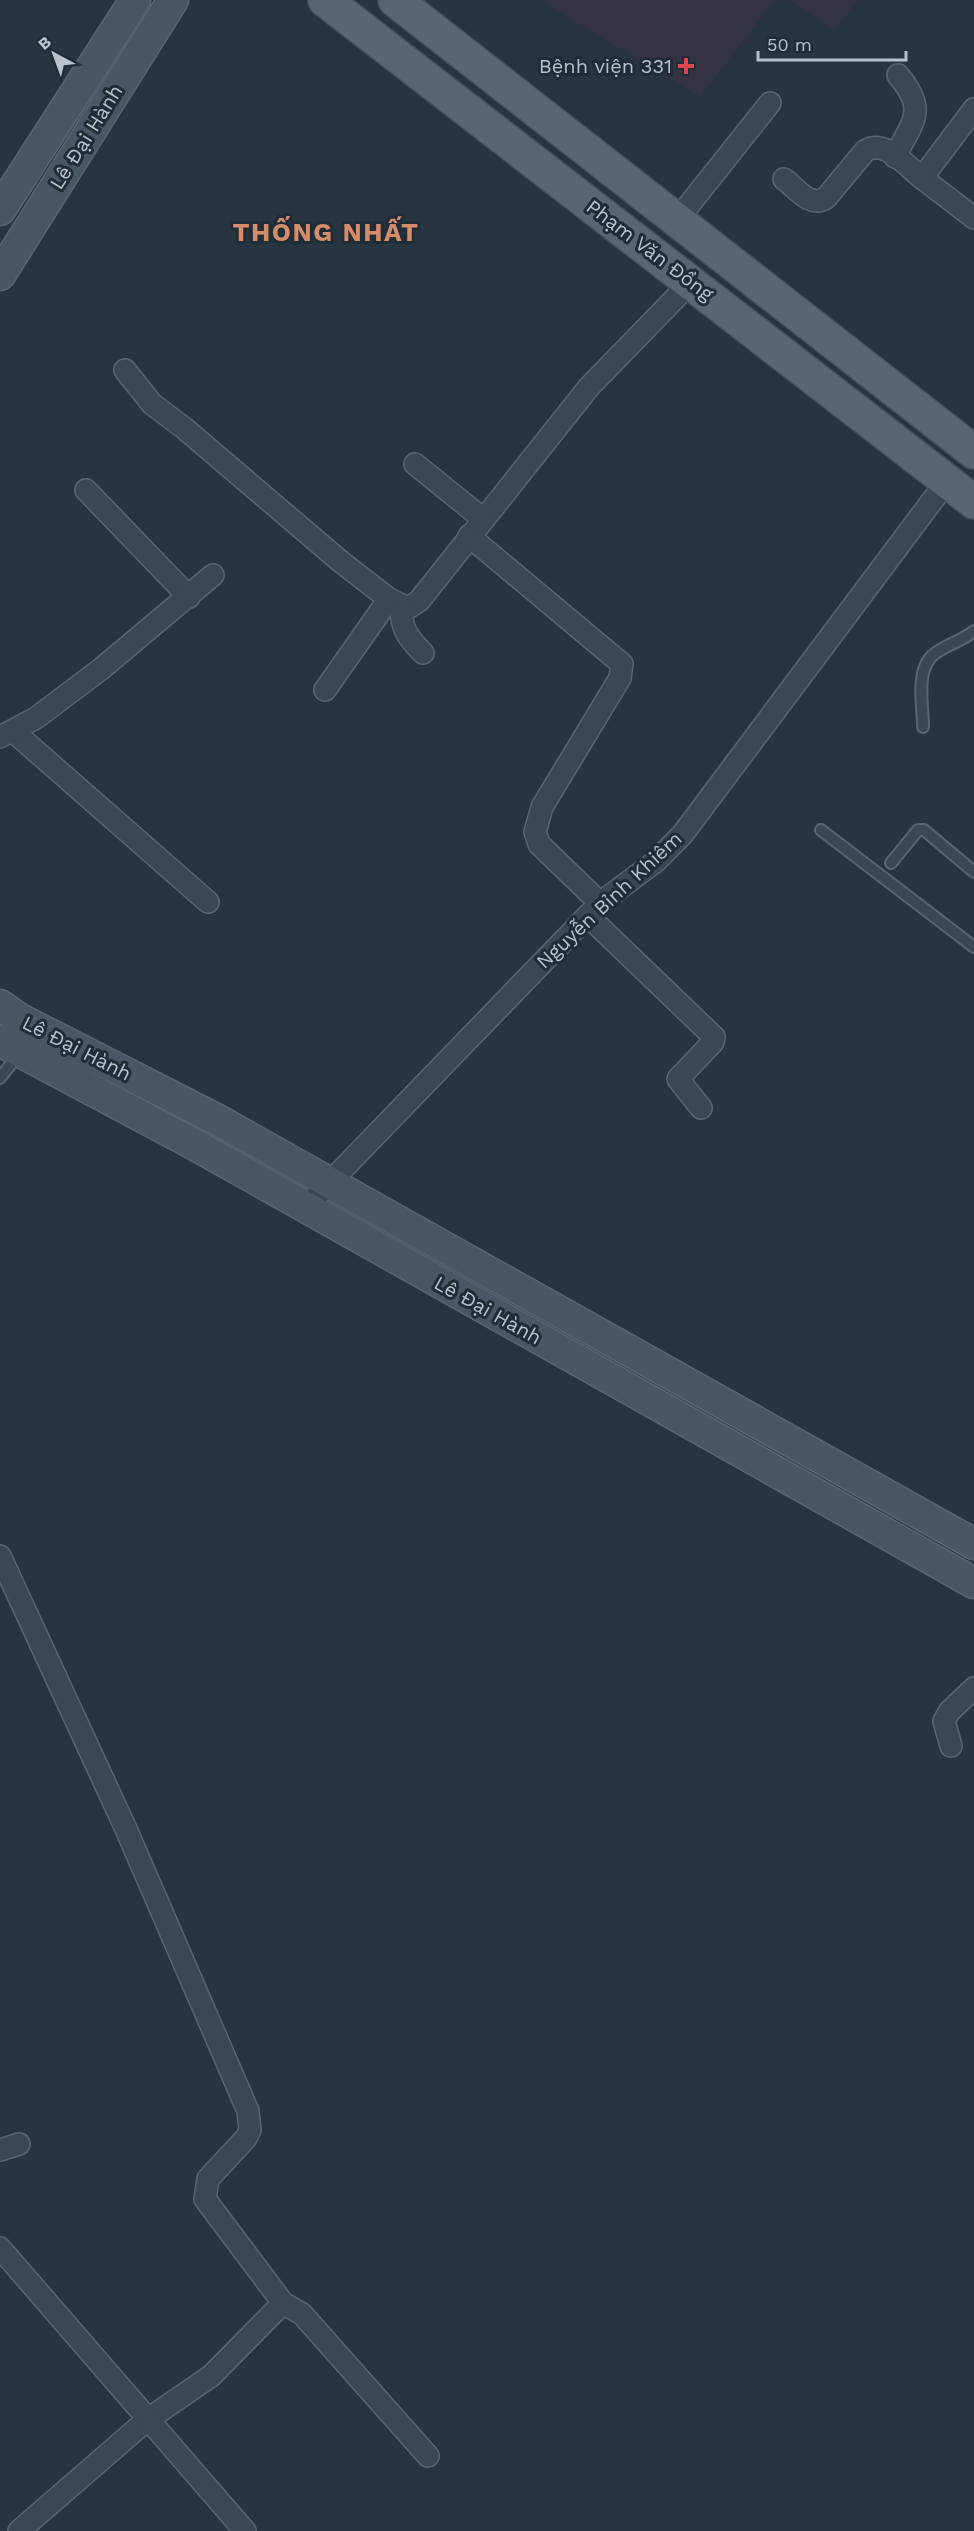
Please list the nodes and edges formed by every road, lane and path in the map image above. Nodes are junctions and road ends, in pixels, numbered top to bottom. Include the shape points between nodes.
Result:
1 (135, 0) edge
2 (173, 0) edge
3 (325, 0) edge
4 (395, 0) edge
5 (898, 75) dead end
6 (771, 103) dead end
7 (974, 109) edge
8 (895, 157) junction
9 (922, 178) junction
10 (784, 179) dead end
11 (0, 210) edge
12 (974, 218) edge
13 (677, 220) junction
14 (0, 275) edge
15 (692, 281) junction
16 (125, 370) dead end
17 (974, 452) edge
18 (415, 464) dead end
19 (947, 481) junction
20 (86, 490) dead end
21 (974, 502) edge
22 (483, 519) junction
23 (469, 536) junction
24 (213, 575) dead end
25 (189, 597) junction
26 (395, 602) junction
27 (974, 631) edge
28 (423, 652) dead end
29 (325, 690) dead end
30 (923, 727) dead end
31 (7, 734) edge
32 (821, 830) dead end
33 (891, 863) dead end
34 (973, 870) edge
35 (208, 902) dead end
36 (594, 909) junction
37 (974, 947) edge
38 (0, 1005) edge
39 (10, 1047) edge
40 (0, 1078) edge
41 (701, 1108) dead end
42 (329, 1182) junction
43 (306, 1208) junction
44 (974, 1544) edge
45 (0, 1556) edge
46 (974, 1583) edge
47 (974, 1688) edge
48 (951, 1746) dead end
49 (0, 2248) edge
50 (283, 2303) junction
51 (147, 2420) junction
52 (428, 2456) dead end
53 (19, 2531) edge
54 (245, 2531) edge

1 - 11 main road, Lê Đại Hành
2 - 14 main road, Lê Đại Hành
3 - 15 main road, Phạm Văn Đồng
4 - 13 main road, Phạm Văn Đồng
5 - 8 street via 915,98 916,112
6 - 13 street
7 - 9 street
8 - 9 street
8 - 10 street via 882,147 873,146 819,202 811,201
9 - 12 street
13 - 17 main road, Phạm Văn Đồng
15 - 19 main road, Phạm Văn Đồng
15 - 22 street via 602,372
16 - 26 street via 152,404
18 - 22 street
19 - 21 main road, Phạm Văn Đồng
19 - 36 street, Nguyễn Bỉnh Khiêm via 681,835 655,862
20 - 25 street
22 - 23 street
23 - 26 street via 419,601 408,608
23 - 36 street via 622,664 620,678 542,807 535,832 539,844
24 - 25 street
25 - 31 street via 101,669
26 - 28 street via 407,637
26 - 29 street
27 - 30 lane via 926,661 922,672
31 - 35 street
32 - 37 lane
33 - 34 lane via 918,830 924,830
36 - 41 street via 714,1037 678,1079
36 - 42 street, Nguyễn Bỉnh Khiêm
38 - 42 main road, Lê Đại Hành
39 - 40 lane
39 - 43 main road, Lê Đại Hành
42 - 43 street, Nguyễn Bỉnh Khiêm
42 - 44 main road, Lê Đại Hành
43 - 46 main road, Lê Đại Hành
45 - 50 street via 126,1829 248,2111 250,2130 208,2179 205,2199
47 - 48 street via 944,1721
49 - 51 street
50 - 51 street via 211,2376
50 - 52 street via 302,2314
51 - 53 street
51 - 54 street

